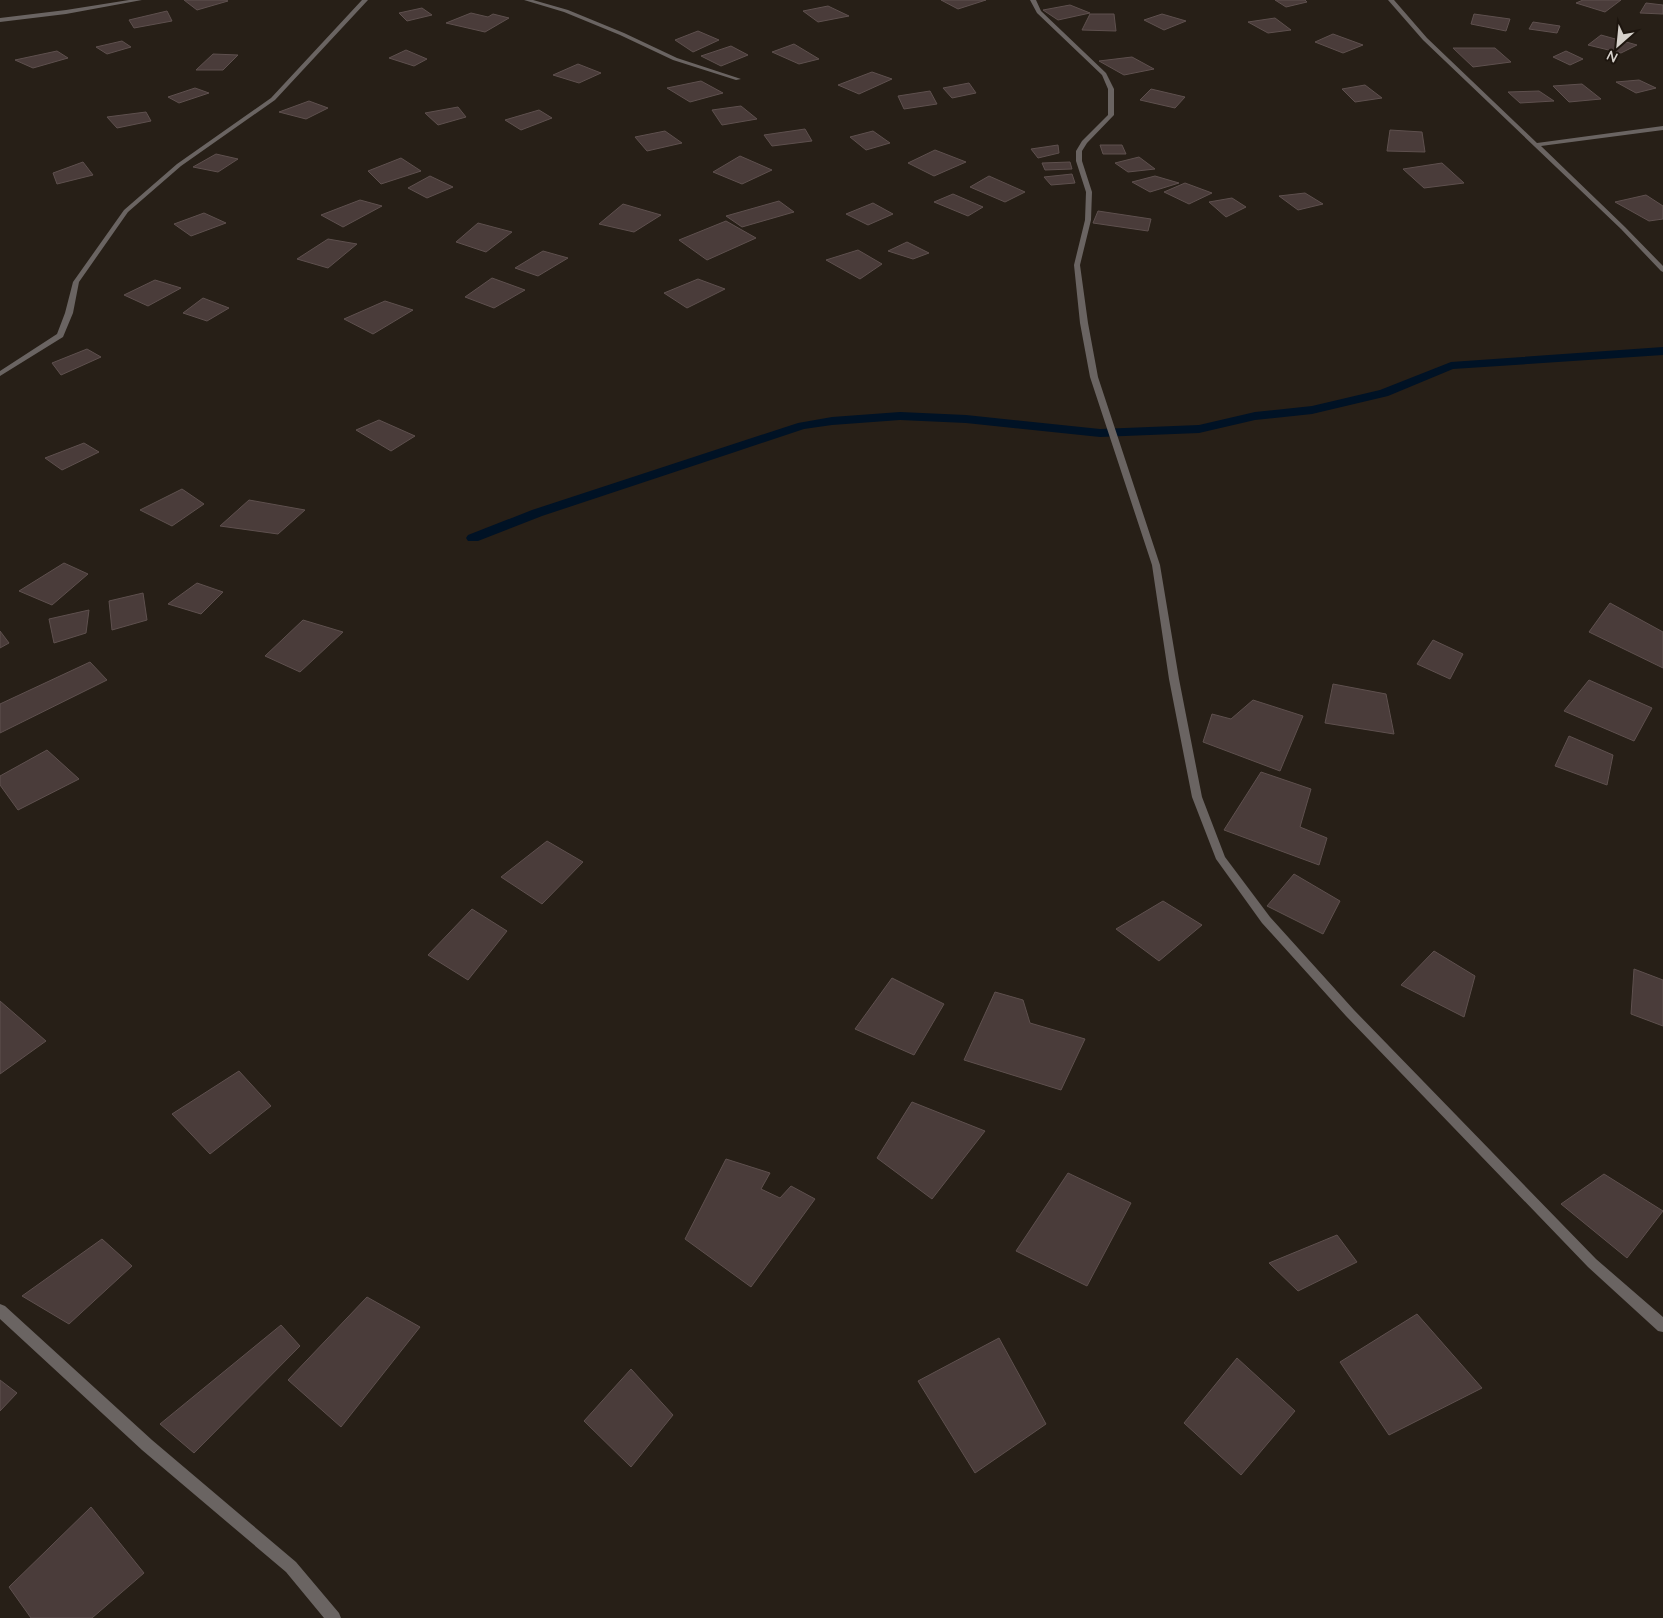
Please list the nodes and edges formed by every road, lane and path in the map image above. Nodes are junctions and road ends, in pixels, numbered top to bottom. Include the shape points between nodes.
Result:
1 (139, 0) edge
2 (365, 0) edge
3 (527, 0) edge
4 (1033, 0) edge
5 (1391, 0) edge
6 (0, 20) edge
7 (738, 79) dead end
8 (1663, 128) edge
9 (1536, 145) junction
10 (1663, 270) edge
11 (0, 374) edge
12 (0, 1310) edge
13 (1663, 1326) edge
14 (334, 1618) edge

1 - 6 street
2 - 11 street via 273,99 179,165 126,212 76,282 70,313 60,335
3 - 7 street via 622,34 675,59
4 - 13 street via 1039,12 1104,74 1110,89 1111,114 1079,151 1089,192 1088,220 1077,265 1084,323 1094,378 1156,565 1197,797 1221,859 1266,920 1350,1013 1592,1263
5 - 9 street via 1425,39
8 - 9 street
9 - 10 street
12 - 14 street via 147,1445 291,1567

